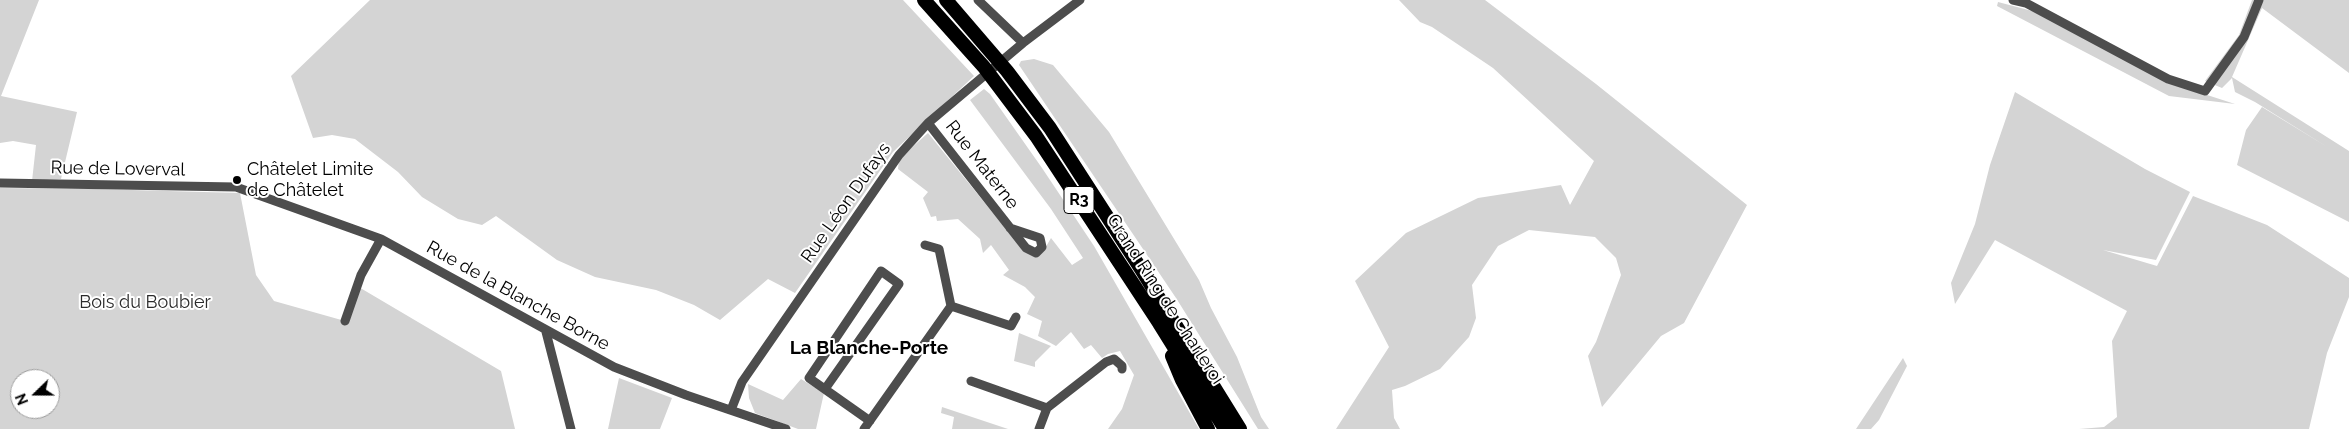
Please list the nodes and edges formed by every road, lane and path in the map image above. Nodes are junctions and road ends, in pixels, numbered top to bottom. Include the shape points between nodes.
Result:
1 (924, 0) edge
2 (946, 0) edge
3 (978, 0) edge
4 (1080, 0) edge
5 (2013, 0) edge
6 (2259, 0) edge
7 (1023, 43) junction
8 (928, 123) junction
9 (0, 183) edge
10 (236, 187) joint
11 (1010, 228) dead end
12 (381, 239) junction
13 (925, 245) dead end
14 (952, 306) junction
15 (1016, 317) dead end
16 (345, 321) dead end
17 (1159, 323) junction
18 (546, 332) junction
19 (1122, 369) dead end
20 (971, 381) dead end
21 (826, 389) junction
22 (1047, 408) junction
23 (731, 410) junction
24 (870, 421) junction
25 (571, 429) edge
26 (786, 429) edge
27 (864, 429) edge
28 (1039, 429) edge
29 (1208, 429) edge
30 (1225, 429) edge
31 (1240, 429) edge

1 - 17 highway, Grand Ring de Charleroi / R3 via 995,81 1073,190
2 - 31 highway, Grand Ring de Charleroi / R3 via 1007,71 1050,128
3 - 7 street
4 - 7 street, Rue Léon Dufays
5 - 6 street via 2026,3 2168,79 2205,91 2244,36
7 - 8 street, Rue Léon Dufays
8 - 11 street, Rue Materne
8 - 23 street, Rue Léon Dufays via 899,155 822,265 742,382
9 - 10 street, Rue de Loverval
10 - 12 street, Rue de la Blanche Borne
12 - 16 street via 361,276
12 - 18 street, Rue de la Blanche Borne
13 - 14 street via 938,249
14 - 15 street via 1011,326
14 - 24 street
17 - 29 highway via 1182,380
17 - 30 highway, Grand Ring de Charleroi / R3
18 - 23 street, Rue de la Blanche Borne via 614,367
18 - 25 street
19 - 22 street via 1114,359 1106,362
20 - 22 street
21 - 21 street via 899,284 881,271 809,378
21 - 24 street
22 - 28 street
23 - 26 street, Rue de la Blanche Borne
24 - 27 street

